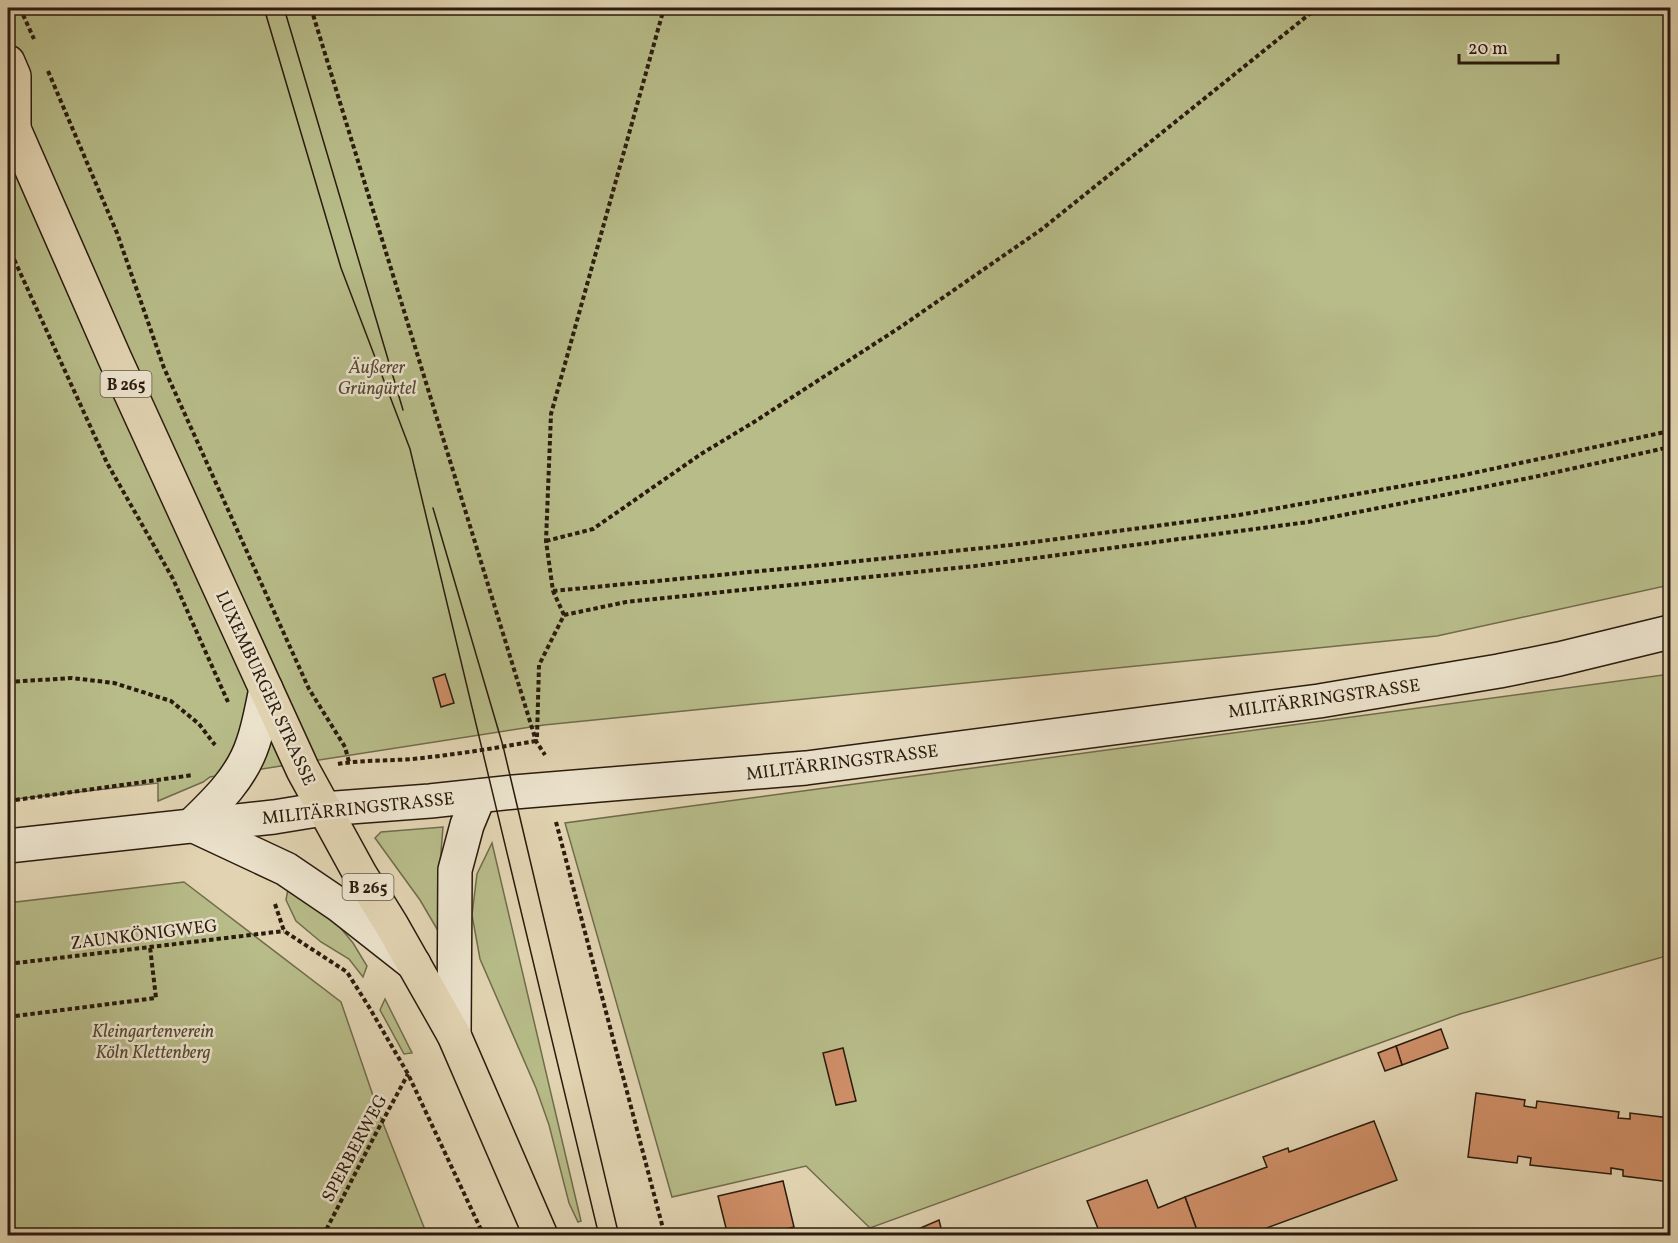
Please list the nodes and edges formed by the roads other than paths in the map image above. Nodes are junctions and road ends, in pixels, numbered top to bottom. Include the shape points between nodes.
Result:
1 (8, 62) edge
2 (11, 126) edge
3 (1671, 633) edge
4 (266, 689) junction
5 (479, 796) junction
6 (323, 809) junction
7 (192, 825) junction
8 (8, 846) edge
9 (414, 964) junction
10 (454, 1035) junction
11 (541, 1236) edge

1 - 2 main road, LUXEMBURGER STRASSE / B 265 via 14,76
2 - 4 main road, LUXEMBURGER STRASSE / B 265
3 - 5 main road, MILITÄRRINGSTRASSE via 1509,669 1319,701 806,768
4 - 6 main road, LUXEMBURGER STRASSE / B 265
4 - 7 main road via 253,745 230,759 220,798
5 - 6 main road, MILITÄRRINGSTRASSE
5 - 10 main road via 455,870
6 - 7 main road, MILITÄRRINGSTRASSE
6 - 9 main road, LUXEMBURGER STRASSE / B 265
7 - 8 main road, MILITÄRRINGSTRASSE
7 - 9 main road via 286,869
9 - 10 main road, LUXEMBURGER STRASSE / B 265
10 - 11 main road, LUXEMBURGER STRASSE / B 265

